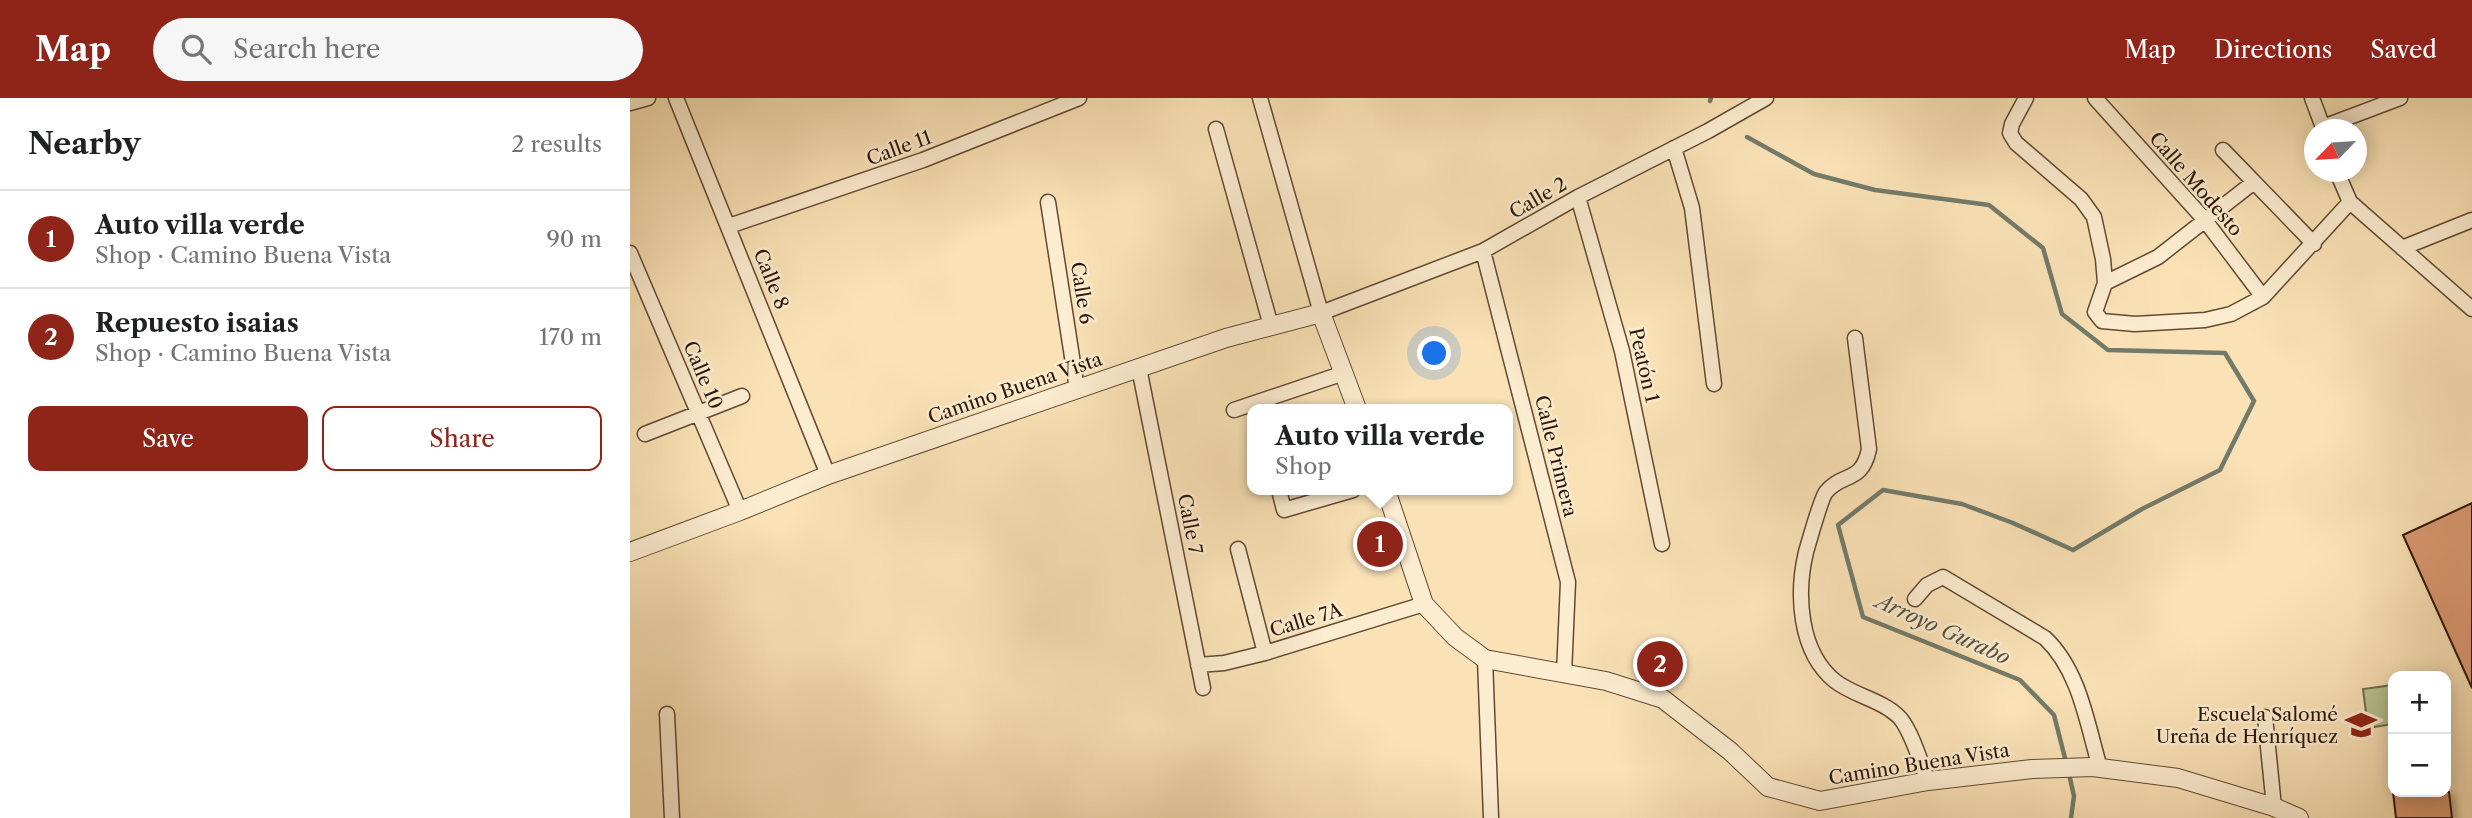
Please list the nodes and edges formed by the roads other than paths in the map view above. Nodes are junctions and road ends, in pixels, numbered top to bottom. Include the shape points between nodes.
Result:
1 (648, 98) edge
2 (676, 98) edge
3 (1079, 98) edge
4 (1260, 98) edge
5 (1766, 98) edge
6 (2026, 98) edge
7 (2095, 98) edge
8 (2312, 98) edge
9 (2400, 98) edge
10 (630, 103) edge
11 (2320, 119) edge
12 (2346, 119) edge
13 (1216, 129) dead end
14 (1674, 148) junction
15 (2223, 150) dead end
16 (2254, 182) junction
17 (2341, 182) edge
18 (1578, 197) junction
19 (1048, 202) dead end
20 (2350, 202) junction
21 (2204, 219) junction
22 (2472, 220) edge
23 (729, 226) junction
24 (2314, 244) junction
25 (2402, 248) junction
26 (1483, 251) junction
27 (630, 253) edge
28 (2105, 283) junction
29 (2263, 297) junction
30 (2472, 309) edge
31 (1321, 313) junction
32 (1271, 326) junction
33 (1855, 338) dead end
34 (1139, 368) junction
35 (1344, 373) junction
36 (1714, 384) dead end
37 (1077, 389) junction
38 (742, 397) dead end
39 (1252, 404) edge
40 (1355, 404) edge
41 (1247, 406) edge
42 (1234, 410) dead end
43 (698, 414) junction
44 (645, 435) dead end
45 (828, 475) junction
46 (1280, 495) edge
47 (1336, 495) edge
48 (1388, 495) edge
49 (740, 511) junction
50 (1662, 544) dead end
51 (1238, 549) dead end
52 (630, 552) edge
53 (1915, 599) dead end
54 (1424, 604) junction
55 (1265, 653) junction
56 (1485, 659) junction
57 (1198, 665) junction
58 (1564, 674) junction
59 (1203, 688) dead end
60 (667, 714) dead end
61 (2265, 718) dead end
62 (2096, 767) junction
63 (1928, 782) junction
64 (2274, 807) junction
65 (672, 818) edge
66 (1490, 818) edge
67 (2299, 818) edge

1 - 10 street
2 - 23 street, Calle 8
3 - 23 street, Calle 11 via 923,160
4 - 31 street
5 - 14 street, Calle 2
6 - 28 street via 2010,133 2081,199 2094,217
7 - 21 street, Calle Modesto
8 - 11 street
9 - 12 street
13 - 32 street
14 - 18 street, Calle 2
14 - 36 street via 1692,208
15 - 16 street
16 - 21 street
16 - 24 street
17 - 20 street
18 - 26 street, Calle 2
18 - 50 street, Peatón 1 via 1622,351
19 - 37 street, Calle 6
20 - 24 street
20 - 25 street
21 - 28 street via 2158,257
21 - 29 street, Calle Modesto
22 - 25 street
23 - 45 street, Calle 8
24 - 29 street
25 - 30 street
26 - 31 street, Calle 2
26 - 58 street, Calle Primera via 1568,582
27 - 43 street, Calle 10
28 - 29 street via 2095,312 2107,322 2219,318
31 - 32 street, Camino Buena Vista
31 - 35 street
32 - 34 street, Camino Buena Vista
33 - 63 street via 1869,449 1861,469 1825,492 1807,550 1800,604 1818,663 1835,681 1900,719
34 - 37 street, Camino Buena Vista
34 - 57 street, Calle 7
35 - 39 street
35 - 40 street
37 - 45 street, Camino Buena Vista
38 - 43 street
41 - 42 street
43 - 44 street
43 - 49 street, Calle 10
45 - 49 street, Camino Buena Vista
46 - 47 street via 1284,510
48 - 54 street, Camino Buena Vista
49 - 52 street, Camino Buena Vista
51 - 55 street
53 - 62 street via 1927,585 1943,577 2056,648 2073,678
54 - 55 street, Calle 7A
54 - 56 street, Camino Buena Vista via 1455,637
55 - 57 street, Calle 7A
56 - 58 street, Camino Buena Vista
56 - 66 street
57 - 59 street, Calle 7
58 - 63 street, Camino Buena Vista via 1606,681 1662,699 1768,787 1819,801
60 - 65 street
61 - 64 street
62 - 63 street, Camino Buena Vista via 2032,769
62 - 64 street, Camino Buena Vista via 2178,778
64 - 67 street, Camino Buena Vista

